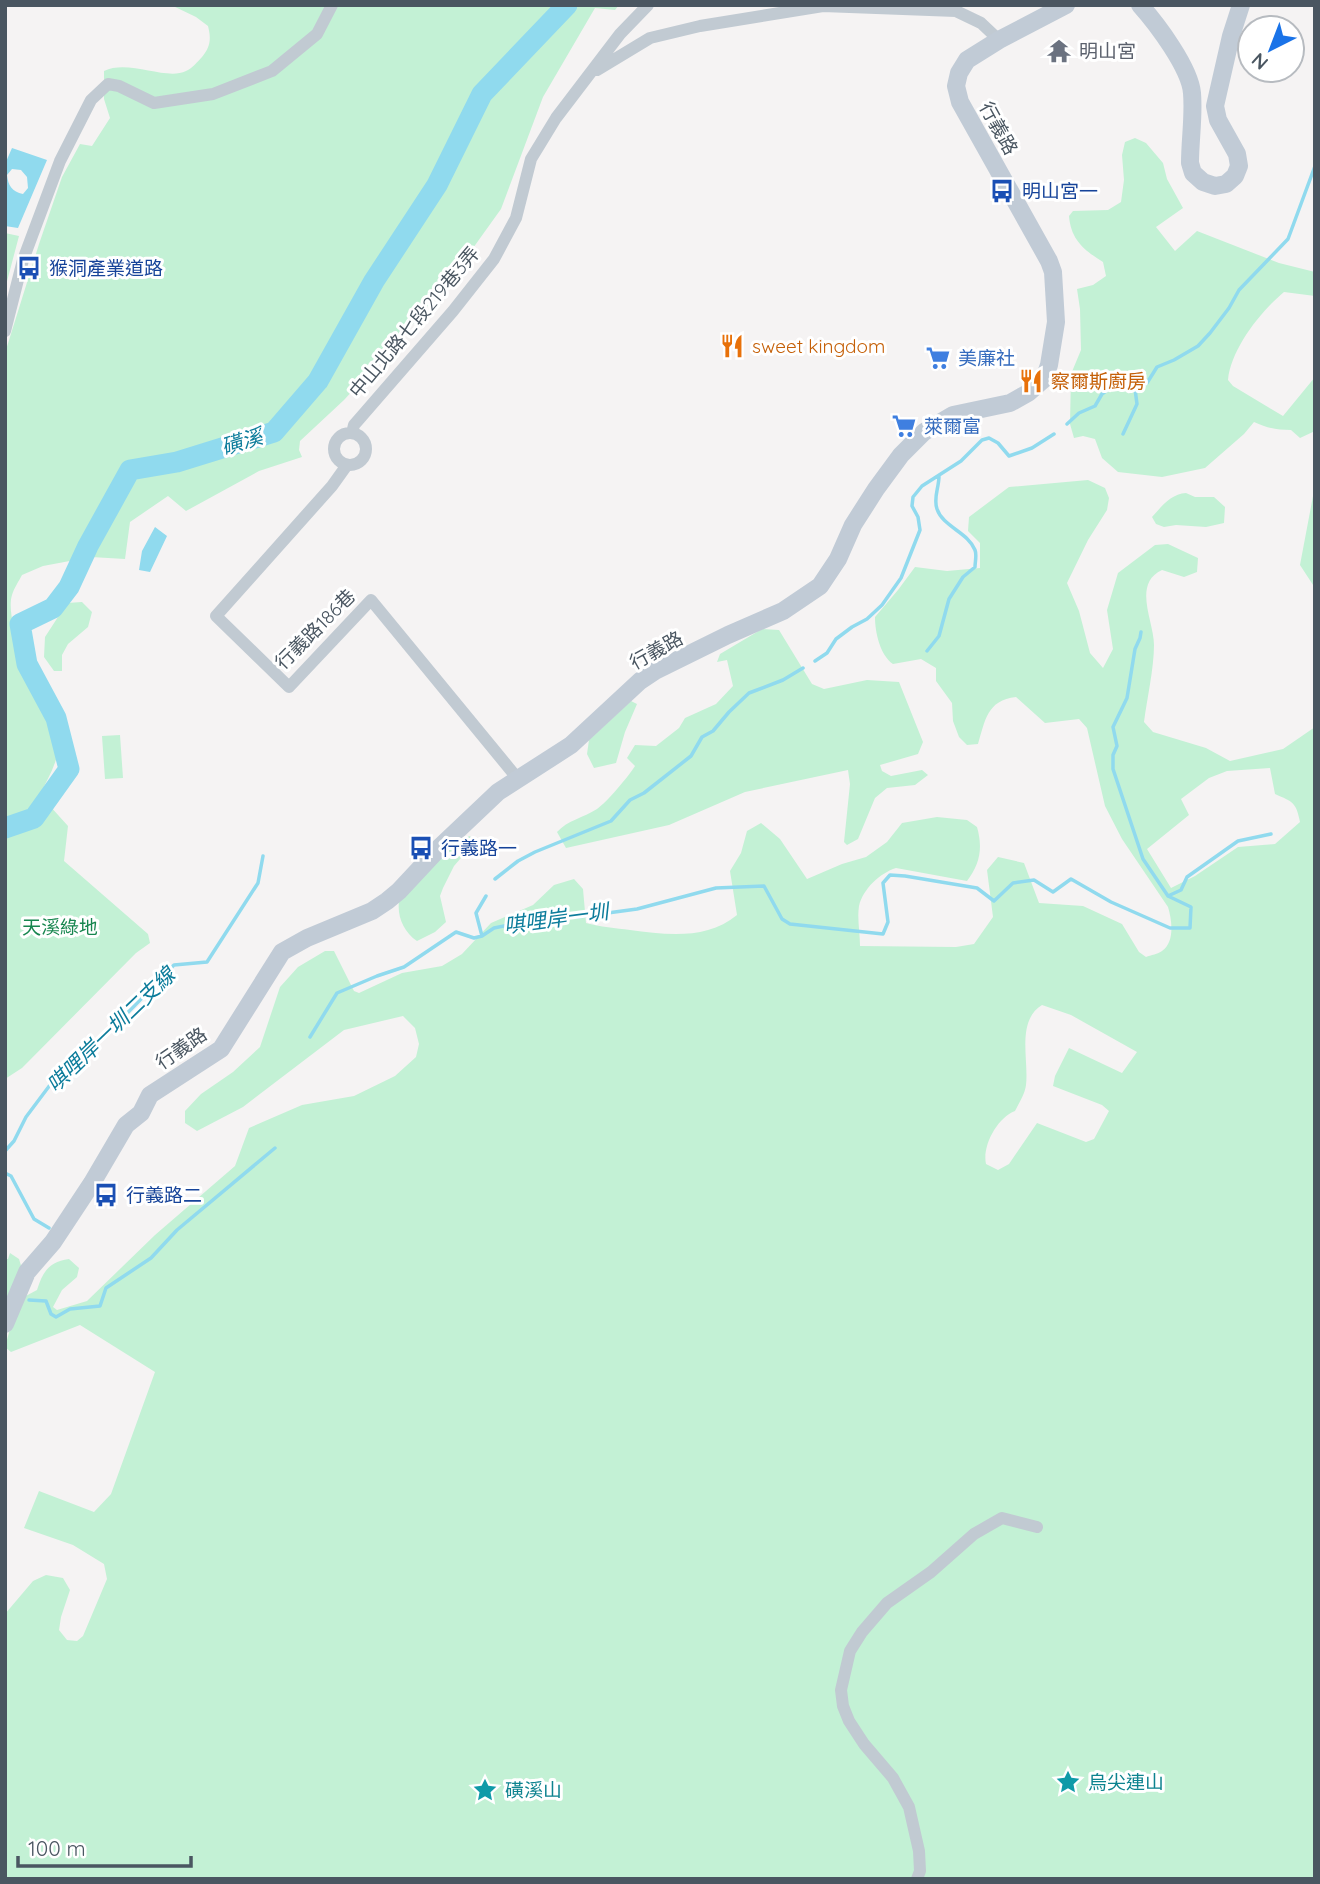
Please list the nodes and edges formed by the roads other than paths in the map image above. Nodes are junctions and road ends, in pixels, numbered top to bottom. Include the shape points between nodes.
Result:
1 (332, 5) edge
2 (648, 5) edge
3 (1066, 5) edge
4 (1140, 5) edge
5 (1241, 5) edge
6 (823, 6) edge
7 (999, 40) junction
8 (590, 74) junction
9 (5, 331) edge
10 (357, 435) junction
11 (342, 463) junction
12 (518, 779) junction
13 (5, 1324) edge
14 (1037, 1527) dead end
15 (917, 1879) edge

1 - 9 street via 317,34 272,71 213,94 154,103 108,84 94,95 60,161 23,260
2 - 8 street, 中山北路七段219巷3弄
3 - 7 street, 行義路
4 - 5 street via 1186,71 1192,89 1190,163 1193,173 1215,186 1226,184 1239,166 1215,106
6 - 7 street via 957,12 981,23
6 - 8 street via 650,38
7 - 12 street, 行義路 via 967,60 956,86 960,102 1053,272 1056,322 1044,379 1010,402 953,415 924,432 876,489 820,586 783,611 654,670 570,745
8 - 10 street, 中山北路七段219巷3弄 via 531,159 516,218 494,259 361,416 354,425
10 - 11 street via 337,439 333,449
10 - 11 street via 365,454 358,463
11 - 12 street, 行義路186巷 via 332,486 216,616 289,687 370,600
12 - 13 street, 行義路 via 498,792 387,901 282,952 221,1049 150,1095 141,1113 126,1125 53,1242 27,1272
14 - 15 street via 1002,1518 974,1534 887,1603 850,1651 841,1690 843,1706 909,1807 919,1851

